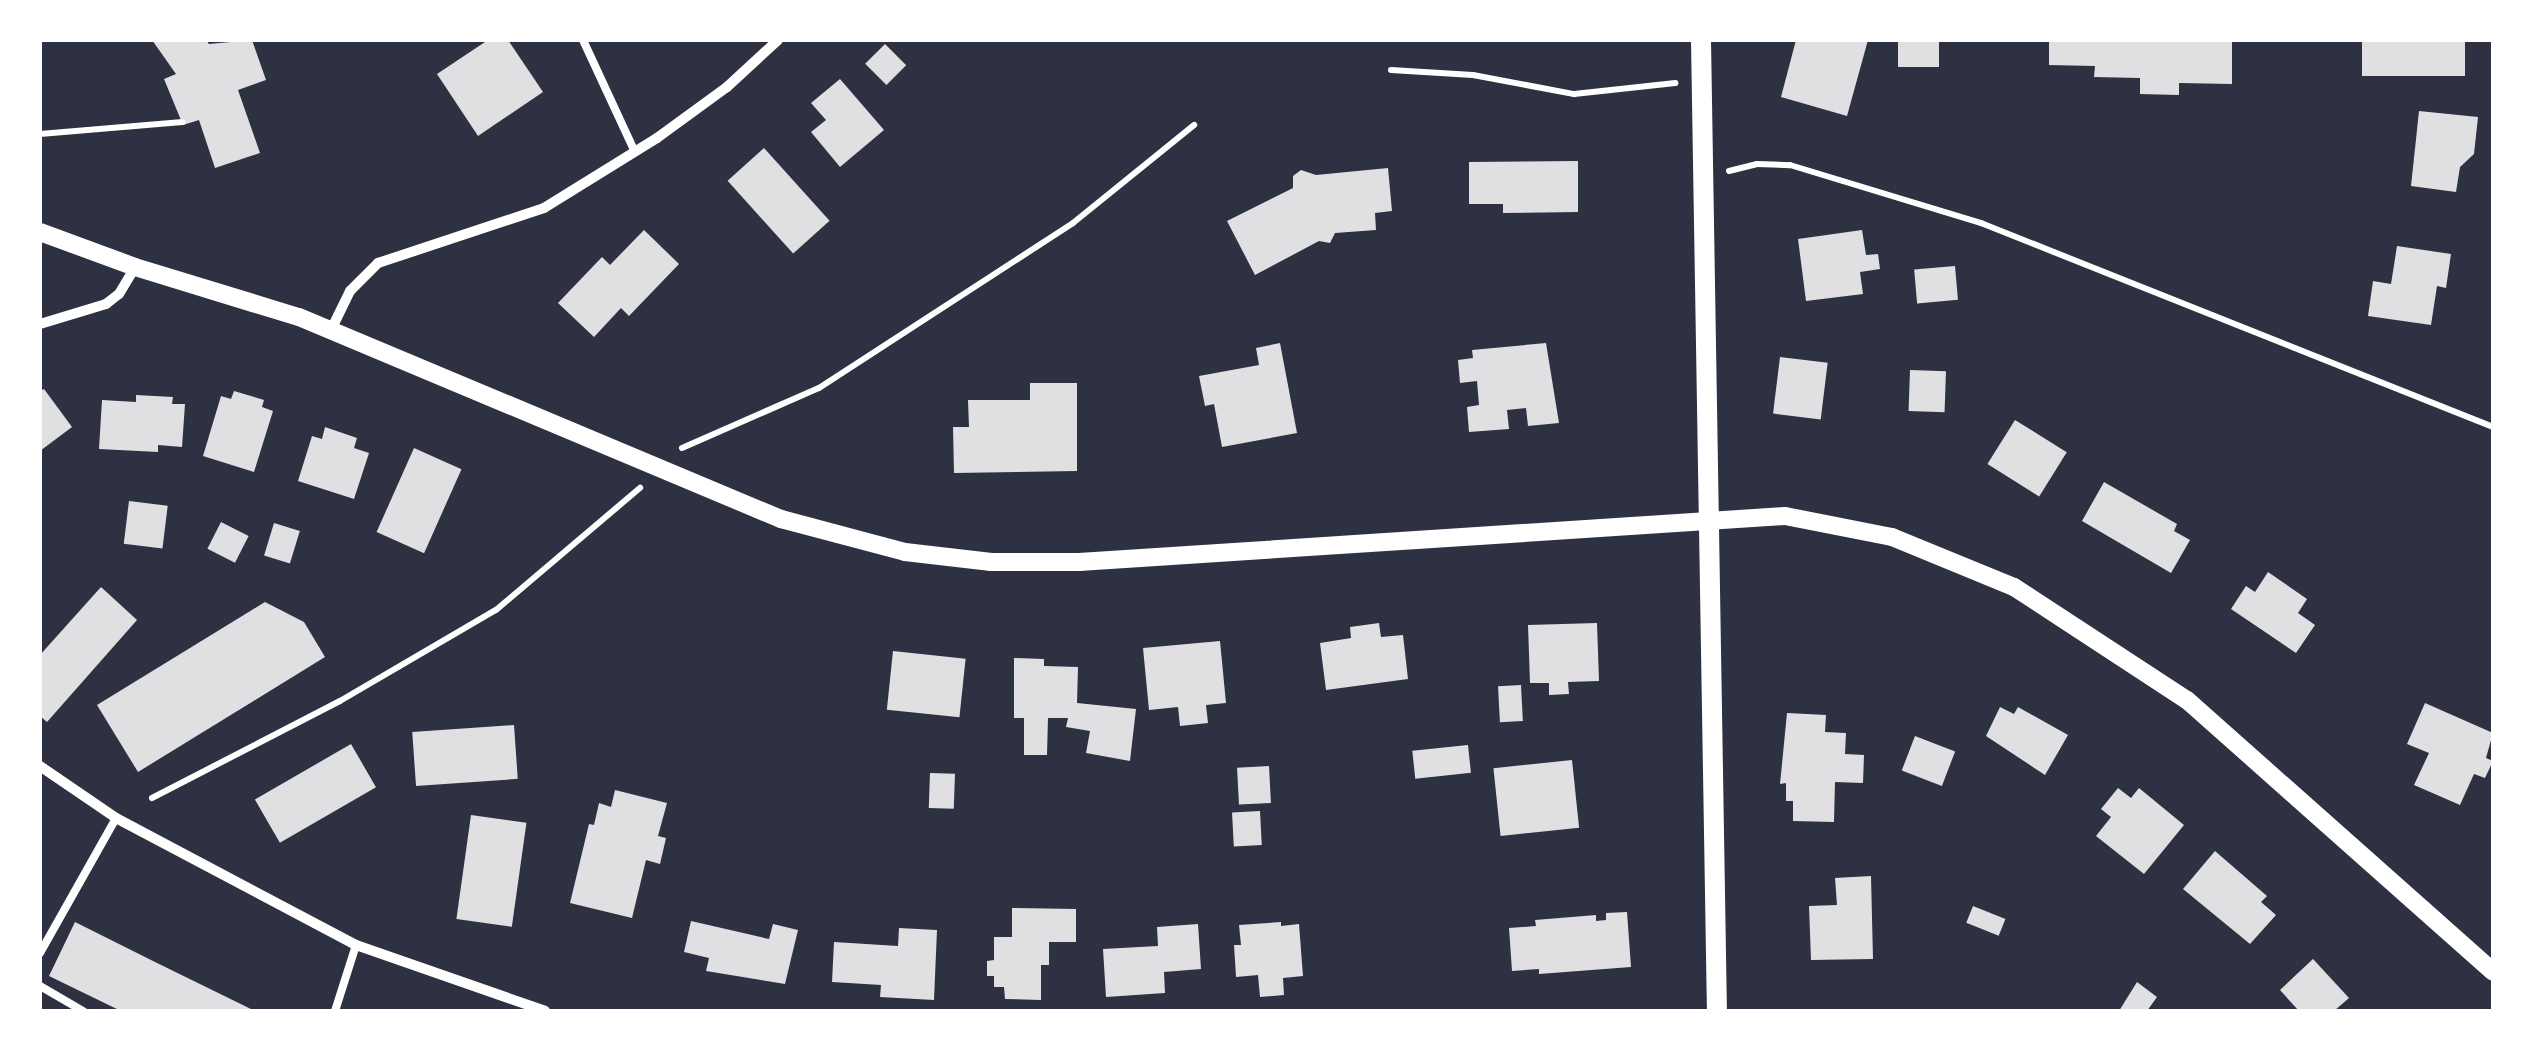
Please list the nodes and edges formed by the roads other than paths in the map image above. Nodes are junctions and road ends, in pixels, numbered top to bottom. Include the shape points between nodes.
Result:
1 (583, 40) edge
2 (778, 40) edge
3 (1701, 40) edge
4 (635, 152) junction
5 (40, 232) edge
6 (135, 267) junction
7 (40, 324) edge
8 (331, 330) junction
9 (1708, 520) junction
10 (40, 766) edge
11 (116, 818) junction
12 (356, 945) junction
13 (40, 954) edge
14 (2492, 970) edge
15 (40, 986) edge
16 (83, 1011) edge
17 (334, 1011) edge
18 (545, 1011) edge
19 (1718, 1011) edge

1 - 4 lane
2 - 4 street via 727,87
3 - 9 main road
4 - 8 street via 544,208 378,263 350,291
5 - 6 street
6 - 7 street via 106,304
6 - 8 street
8 - 9 street via 781,519 861,544 950,559 1150,558
9 - 14 street via 1785,516 1892,538 2014,587 2187,700
9 - 19 main road
10 - 11 street
11 - 12 street
11 - 13 lane
12 - 17 lane
12 - 18 street
15 - 16 lane

